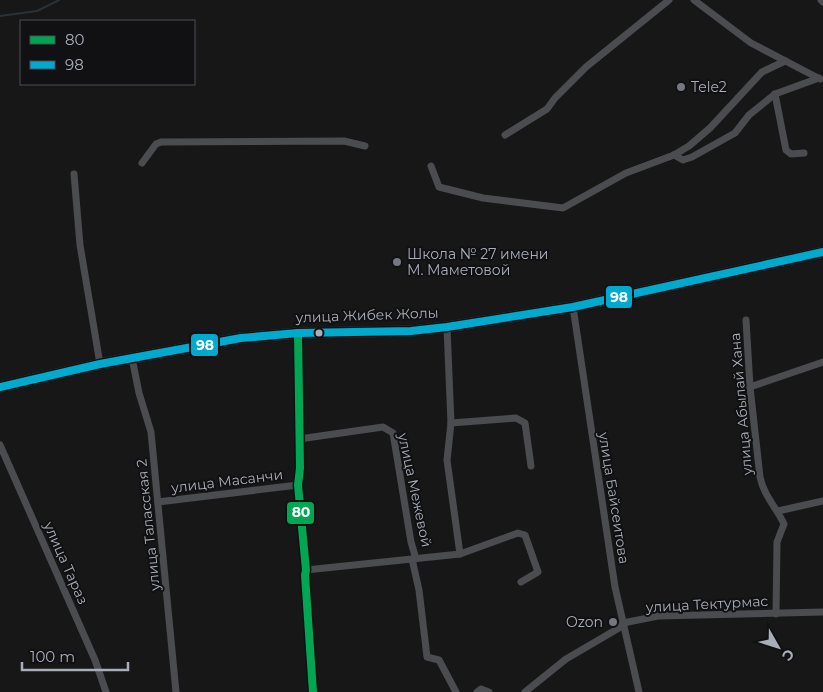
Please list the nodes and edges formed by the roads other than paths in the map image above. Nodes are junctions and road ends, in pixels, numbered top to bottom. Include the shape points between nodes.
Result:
1 (669, 0) edge
2 (694, 0) edge
3 (785, 61) junction
4 (821, 79) edge
5 (775, 94) junction
6 (504, 135) dead end
7 (365, 146) dead end
8 (804, 153) dead end
9 (674, 155) junction
10 (142, 163) dead end
11 (431, 166) dead end
12 (74, 174) dead end
13 (823, 252) edge
14 (573, 307) junction
15 (746, 320) dead end
16 (447, 327) junction
17 (298, 333) junction
18 (132, 358) junction
19 (823, 362) edge
20 (100, 364) junction
21 (0, 387) edge
22 (750, 387) junction
23 (451, 424) junction
24 (299, 439) junction
25 (0, 445) edge
26 (531, 466) dead end
27 (298, 485) junction
28 (823, 501) edge
29 (158, 502) junction
30 (778, 511) junction
31 (460, 554) junction
32 (414, 559) junction
33 (306, 570) junction
34 (521, 582) dead end
35 (823, 612) edge
36 (776, 614) junction
37 (623, 623) junction
38 (106, 692) edge
39 (176, 692) edge
40 (313, 692) edge
41 (456, 692) edge
42 (477, 692) edge
43 (488, 692) edge
44 (525, 692) edge
45 (638, 692) edge

1 - 6 street via 586,67 547,109
2 - 3 street via 751,43
3 - 4 street
3 - 9 street via 762,72 710,128
4 - 5 street
5 - 8 street via 786,150 791,154
5 - 9 street via 749,115 735,133 692,157 683,160
7 - 10 street via 344,141 161,142
9 - 11 street via 626,173 563,208 483,198 439,187
12 - 20 street via 80,245
13 - 14 main road, улица Жибек Жолы
14 - 16 main road, улица Жибек Жолы
14 - 37 street, улица Байсеитова
15 - 22 street, улица Абылай Хана
16 - 17 main road, улица Жибек Жолы
16 - 23 street
17 - 18 main road, улица Жибек Жолы via 241,338
17 - 24 street, улица Масанчи
18 - 20 main road, улица Жибек Жолы
18 - 29 street, улица Таласская 2 via 151,432
19 - 22 street
20 - 21 main road, улица Жибек Жолы
22 - 30 street, улица Абылай Хана via 763,490
23 - 26 street via 516,418 525,423
23 - 31 street via 447,460
24 - 27 street, улица Масанчи
24 - 32 street, улица Межевой via 383,427 390,429
25 - 38 street, улица Тараз via 95,660
27 - 29 street, улица Масанчи
27 - 33 street, улица Масанчи
28 - 30 street
29 - 39 street, улица Таласская 2
30 - 36 street via 784,524 777,542
31 - 32 street
31 - 34 street via 518,533 526,535 538,572
32 - 33 street
32 - 41 street via 427,657 439,660
33 - 40 street, улица Масанчи
35 - 36 street, улица Тектурмас
36 - 37 street, улица Тектурмас via 658,616
37 - 44 street, улица Тектурмас via 566,659
37 - 45 street, улица Байсеитова
42 - 43 street via 481,689

